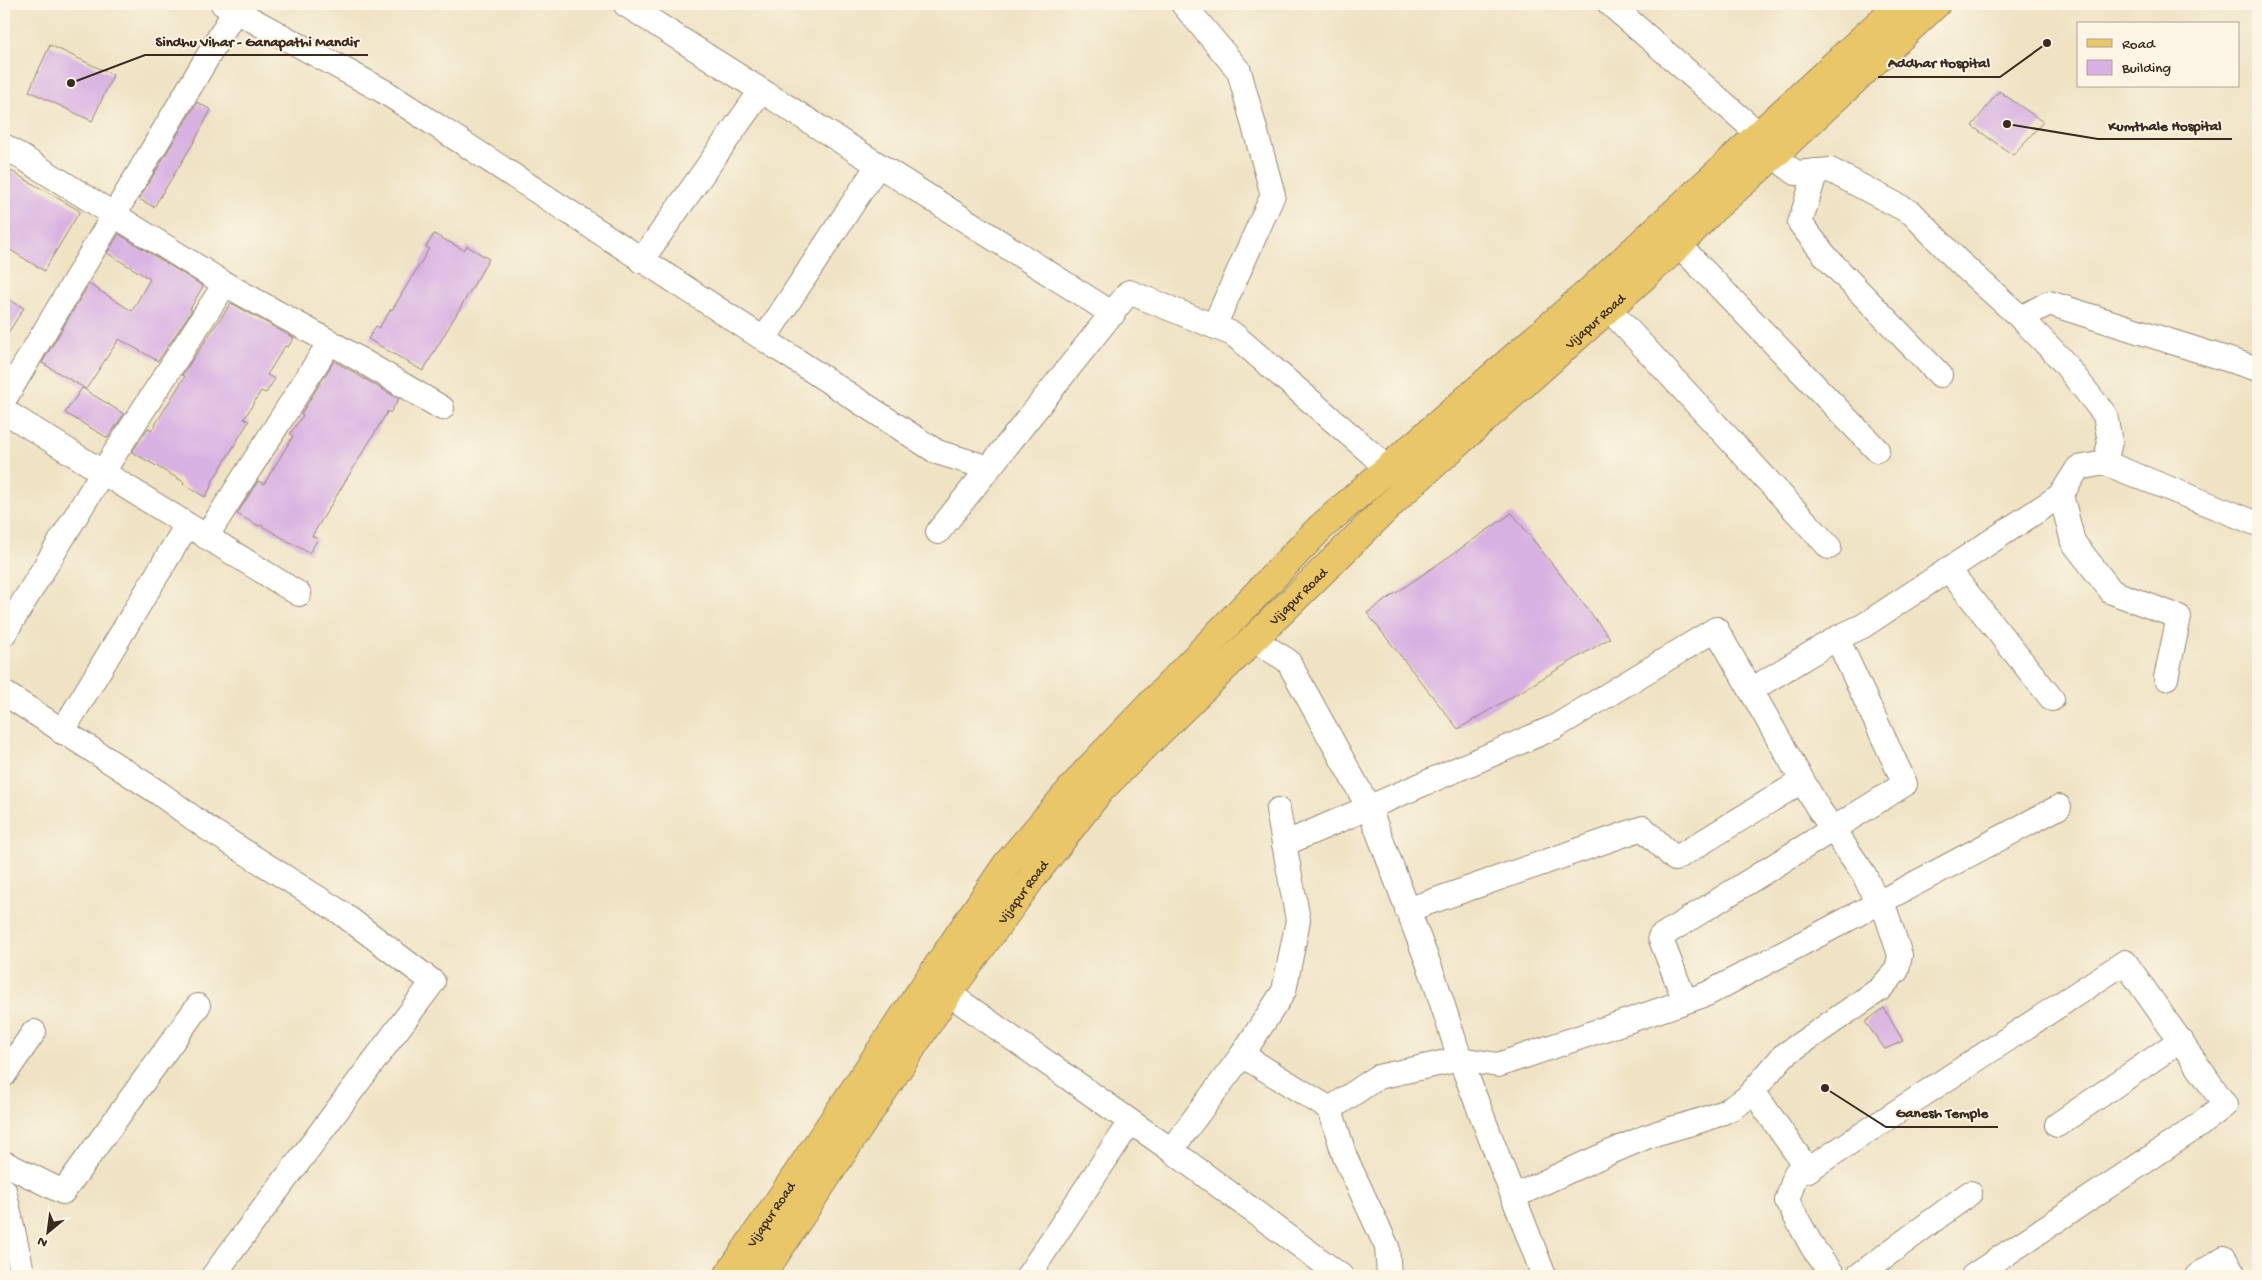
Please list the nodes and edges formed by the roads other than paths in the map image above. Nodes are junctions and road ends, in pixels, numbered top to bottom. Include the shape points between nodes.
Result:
1 (625, 4) edge
2 (1183, 4) edge
3 (1610, 4) edge
4 (1900, 4) edge
5 (1936, 4) edge
6 (232, 6) edge
7 (761, 91) junction
8 (1758, 134) junction
9 (6, 153) edge
10 (1773, 156) junction
11 (878, 165) junction
12 (1816, 171) junction
13 (115, 215) junction
14 (1678, 244) junction
15 (642, 260) junction
16 (225, 284) junction
17 (1608, 308) junction
18 (1113, 314) junction
19 (2021, 318) junction
20 (1214, 326) junction
21 (764, 339) junction
22 (330, 342) junction
23 (2258, 369) edge
24 (1940, 375) dead end
25 (4, 400) edge
26 (442, 408) dead end
27 (4, 411) edge
28 (1878, 450) dead end
29 (2104, 463) junction
30 (989, 468) junction
31 (1386, 469) junction
32 (102, 473) junction
33 (2061, 495) junction
34 (2258, 524) edge
35 (196, 531) junction
36 (938, 532) dead end
37 (1829, 547) dead end
38 (1948, 569) junction
39 (299, 594) dead end
40 (4, 634) edge
41 (1837, 638) junction
42 (1253, 640) junction
43 (2166, 678) dead end
44 (1751, 690) junction
45 (4, 693) edge
46 (2052, 699) dead end
47 (62, 732) junction
48 (1802, 781) junction
49 (2059, 807) dead end
50 (1368, 808) junction
51 (1278, 810) dead end
52 (1832, 829) junction
53 (1284, 844) junction
54 (1877, 903) junction
55 (1407, 910) junction
56 (948, 993) junction
57 (1685, 1001) junction
58 (198, 1006) dead end
59 (34, 1032) dead end
60 (2181, 1040) junction
61 (1242, 1055) junction
62 (1460, 1059) junction
63 (4, 1075) edge
64 (1753, 1091) junction
65 (1330, 1109) junction
66 (1130, 1122) junction
67 (2057, 1125) dead end
68 (1171, 1150) junction
69 (4, 1163) edge
70 (1808, 1170) junction
71 (4, 1190) edge
72 (1970, 1193) dead end
73 (1513, 1197) junction
74 (4, 1270) edge
75 (21, 1276) edge
76 (213, 1276) edge
77 (728, 1276) edge
78 (761, 1276) edge
79 (1028, 1276) edge
80 (1341, 1276) edge
81 (1389, 1276) edge
82 (1544, 1276) edge
83 (1834, 1276) edge
84 (1858, 1276) edge
85 (1973, 1276) edge
86 (2196, 1276) edge
87 (2236, 1276) edge

1 - 7 street
2 - 20 street via 1239,71 1273,195
3 - 8 street
4 - 8 main road, Vijapur Road
5 - 10 main road, Vijapur Road
6 - 13 street
6 - 15 street via 385,92
7 - 11 street
7 - 15 street
8 - 10 street
8 - 31 main road, Vijapur Road via 1591,290
9 - 13 street
10 - 12 street via 1796,173
10 - 14 main road, Vijapur Road via 1712,209
11 - 18 street
11 - 21 street
12 - 19 street via 1830,170 1912,213 1958,261
12 - 24 street via 1800,223 1827,258
13 - 16 street
13 - 25 street
14 - 17 main road, Vijapur Road
14 - 28 street
15 - 21 street
16 - 22 street
16 - 32 street
17 - 37 street
17 - 42 main road, Vijapur Road via 1403,492
18 - 20 street via 1129,292
18 - 30 street
19 - 23 street via 2049,303
19 - 29 street via 2060,358 2105,415 2110,442
20 - 31 street via 1234,334
21 - 30 street via 937,452
22 - 26 street
22 - 35 street
27 - 32 street
29 - 33 street via 2078,468
29 - 34 street
30 - 36 street
31 - 77 main road, Vijapur Road via 1320,528 1100,758 1007,864
32 - 35 street
32 - 40 street
33 - 38 street
33 - 43 street via 2073,542 2112,592 2179,617
35 - 39 street
35 - 47 street
38 - 41 street via 1862,626
38 - 46 street
41 - 44 street
41 - 52 street via 1905,784
42 - 50 street via 1288,661
42 - 56 main road, Vijapur Road via 1101,790
44 - 48 street
44 - 50 street via 1716,629 1555,727
45 - 47 street
47 - 76 street via 340,912 432,982
48 - 52 street
48 - 55 street via 1675,859 1642,828
49 - 54 street
50 - 53 street
50 - 55 street
51 - 53 street
52 - 54 street via 1864,874
52 - 57 street via 1660,937
53 - 61 street via 1298,920 1284,991
54 - 57 street via 1707,994
54 - 64 street via 1886,913 1900,955 1897,970 1880,989 1783,1056
55 - 62 street
56 - 66 street
56 - 78 main road, Vijapur Road
57 - 62 street via 1498,1064
58 - 69 street via 63,1192
59 - 63 street
60 - 67 street
60 - 70 street via 2125,962
60 - 85 street via 2224,1106
61 - 65 street
61 - 68 street
62 - 65 street via 1378,1077
62 - 73 street
64 - 70 street
64 - 73 street via 1746,1100 1729,1110 1641,1139
65 - 81 street via 1346,1157 1387,1246
66 - 68 street
66 - 79 street
68 - 80 street
70 - 83 street via 1796,1173 1787,1201 1813,1248
71 - 75 street
72 - 84 street
73 - 82 street
74 - 75 street
86 - 87 street via 2224,1258

